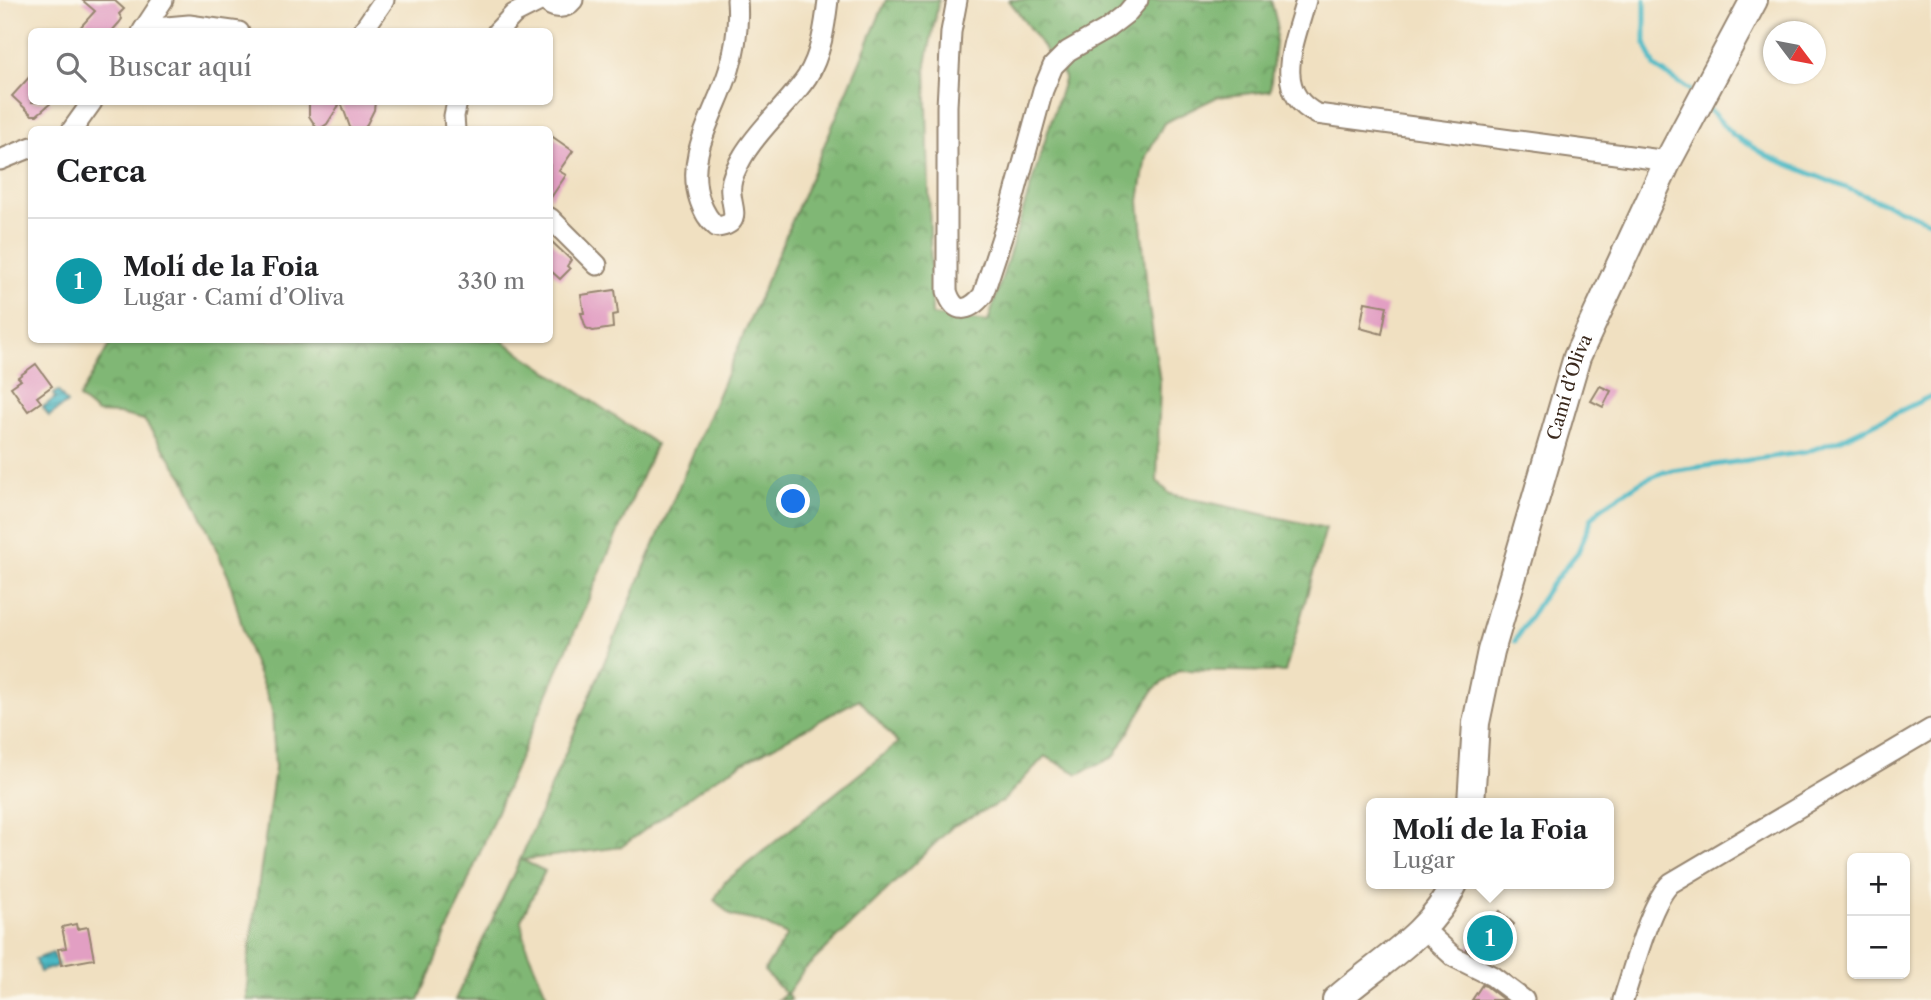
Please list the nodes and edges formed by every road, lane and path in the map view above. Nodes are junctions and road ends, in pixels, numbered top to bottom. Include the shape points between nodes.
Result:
1 (163, 0) edge
2 (384, 0) edge
3 (544, 0) edge
4 (573, 0) edge
5 (737, 0) edge
6 (828, 0) edge
7 (957, 0) edge
8 (1138, 0) edge
9 (1306, 0) edge
10 (1754, 0) edge
11 (144, 28) edge
12 (161, 28) edge
13 (210, 28) edge
14 (365, 28) edge
15 (501, 28) edge
16 (90, 105) edge
17 (456, 105) edge
18 (75, 126) edge
19 (455, 126) edge
20 (28, 149) edge
21 (0, 160) edge
22 (1668, 161) junction
23 (553, 221) edge
24 (597, 265) dead end
25 (1931, 729) edge
26 (1471, 798) edge
27 (1451, 889) edge
28 (1422, 928) junction
29 (1336, 1000) edge
30 (1524, 1000) edge
31 (1623, 1000) edge

1 - 11 street
2 - 14 street
3 - 4 street via 561,8
3 - 15 street via 514,14
5 - 6 street via 735,46 696,158 697,192 710,222 718,227 732,222 730,185 746,150 815,60
7 - 8 street via 947,94 947,290 954,305 962,309 983,295 1053,66 1127,13
9 - 22 street via 1289,80 1307,110
10 - 22 street, Camí d’Oliva
12 - 13 street
16 - 18 street
17 - 19 street
20 - 21 street
22 - 26 street, Camí d’Oliva via 1566,390 1491,651 1476,723
23 - 24 street
25 - 31 street via 1663,890
27 - 28 street
28 - 29 street
28 - 30 street via 1454,957 1492,976

